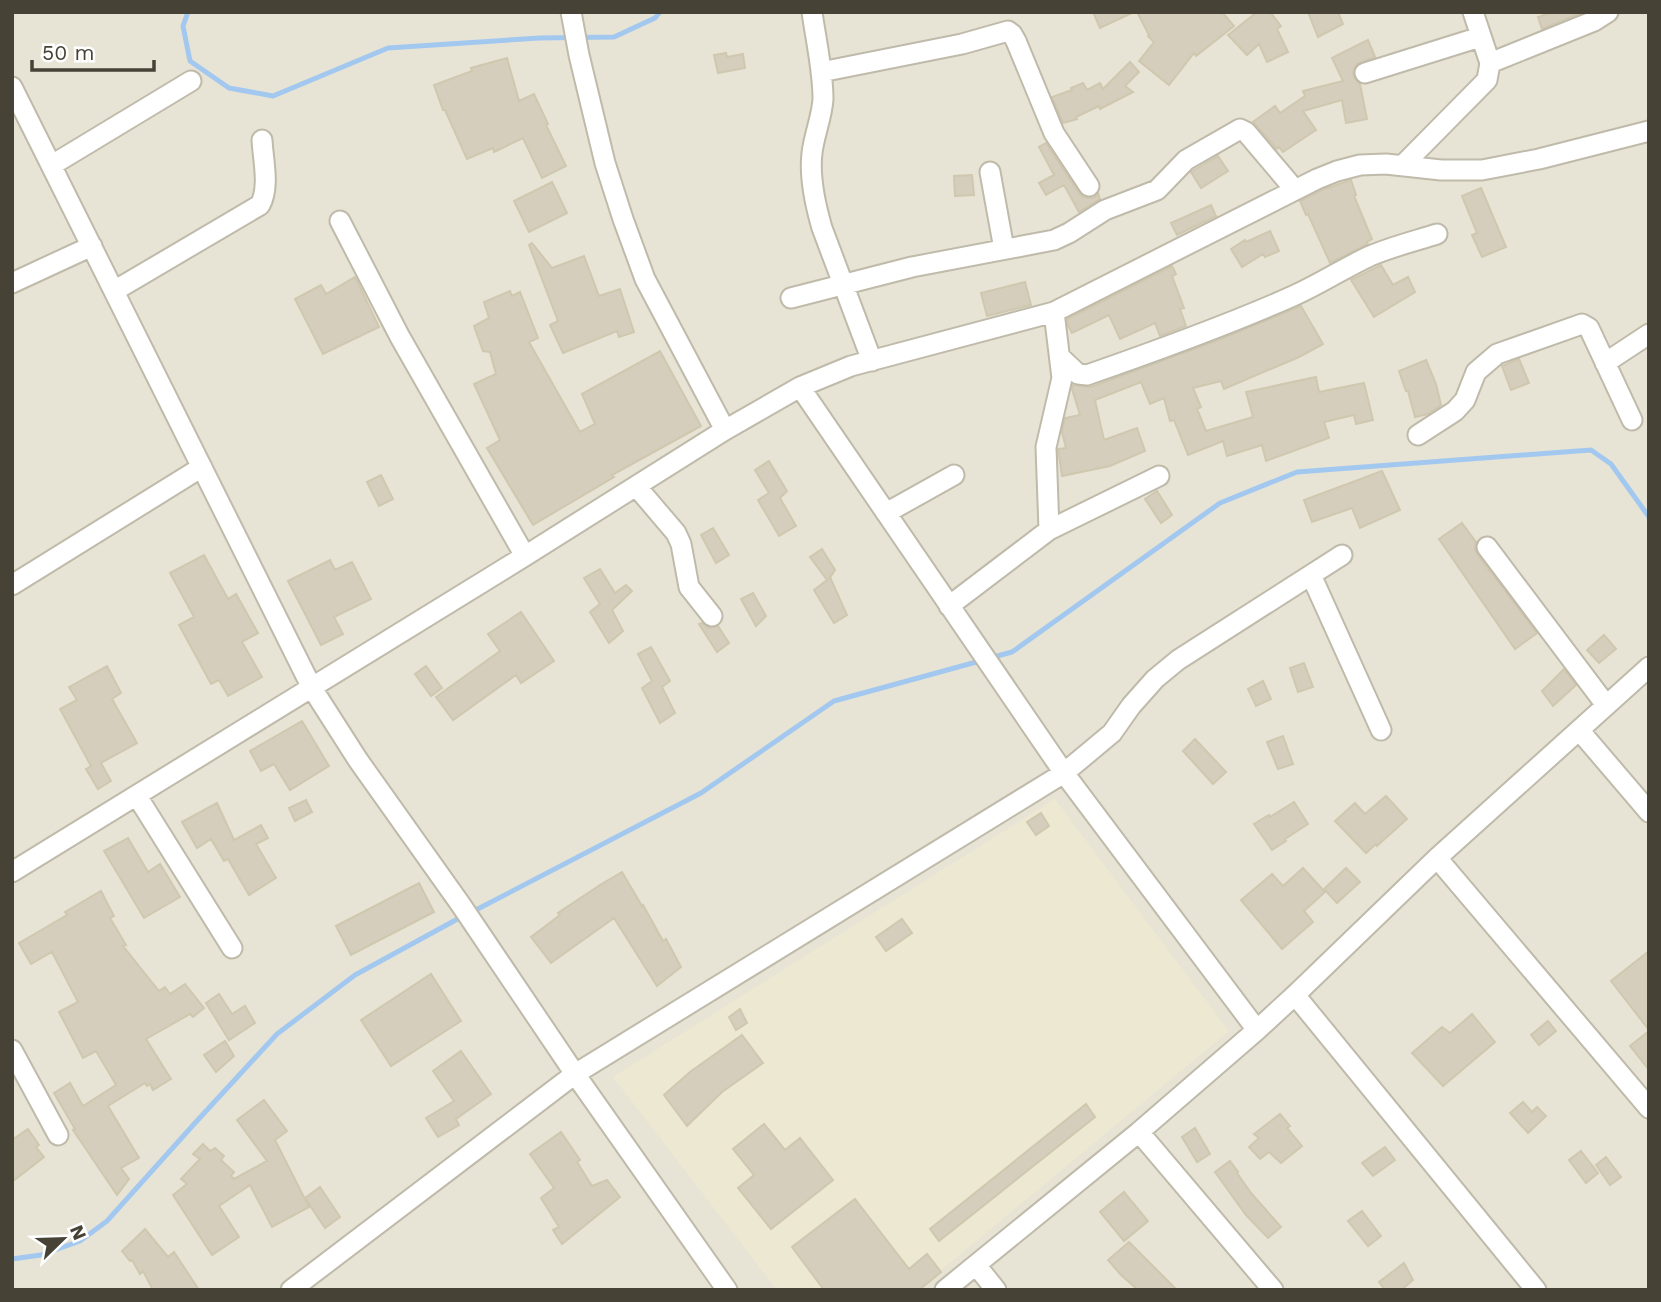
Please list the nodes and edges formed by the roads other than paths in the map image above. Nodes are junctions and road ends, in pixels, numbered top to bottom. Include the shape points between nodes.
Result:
1 (571, 12) edge
2 (812, 12) edge
3 (1473, 12) edge
4 (1608, 12) edge
5 (1480, 37) junction
6 (1490, 63) junction
7 (821, 72) junction
8 (1365, 73) dead end
9 (191, 81) dead end
10 (12, 87) edge
11 (1649, 131) edge
12 (261, 140) dead end
13 (52, 165) junction
14 (1403, 165) junction
15 (990, 172) dead end
16 (1089, 186) dead end
17 (1295, 190) junction
18 (340, 221) dead end
19 (1437, 234) dead end
20 (92, 246) junction
21 (1004, 249) junction
22 (12, 283) edge
23 (843, 285) junction
24 (114, 291) junction
25 (792, 298) dead end
26 (1054, 312) junction
27 (1649, 334) edge
28 (1060, 357) junction
29 (872, 361) junction
30 (1605, 363) junction
31 (800, 387) junction
32 (1632, 419) dead end
33 (725, 430) junction
34 (1418, 435) dead end
35 (202, 467) junction
36 (954, 475) dead end
37 (1159, 476) dead end
38 (636, 486) junction
39 (886, 513) junction
40 (1049, 530) junction
41 (1487, 547) dead end
42 (1342, 555) dead end
43 (525, 556) junction
44 (1311, 575) junction
45 (12, 585) edge
46 (949, 606) junction
47 (712, 616) dead end
48 (1649, 667) edge
49 (312, 688) junction
50 (1606, 705) junction
51 (1381, 730) dead end
52 (1579, 730) junction
53 (1064, 774) junction
54 (137, 796) junction
55 (1649, 812) edge
56 (1437, 858) junction
57 (12, 872) edge
58 (232, 948) dead end
59 (1295, 995) junction
60 (1257, 1030) junction
61 (12, 1050) edge
62 (575, 1074) junction
63 (1649, 1108) edge
64 (1139, 1132) junction
65 (58, 1135) dead end
66 (976, 1265) junction
67 (291, 1290) edge
68 (727, 1290) edge
69 (945, 1290) edge
70 (996, 1290) edge
71 (1273, 1290) edge
72 (1536, 1290) edge

1 - 33 street via 622,219 645,279
2 - 7 street
3 - 5 street
4 - 6 street
5 - 6 street
5 - 8 street
6 - 14 street via 1483,86
7 - 16 street via 1013,34 1054,133
7 - 23 street via 822,109 812,152 812,182 819,218
9 - 13 street
10 - 13 street
11 - 14 street via 1482,170
12 - 24 street via 265,197 260,205
13 - 20 street
14 - 17 street via 1360,165
15 - 21 street
17 - 21 street via 1240,129 1186,160 1157,190 1105,209 1054,240
17 - 26 street
18 - 43 street via 400,337
19 - 28 street via 1374,255 1242,318 1087,375 1078,374
20 - 22 street
20 - 24 street
21 - 23 street
23 - 25 street
23 - 29 street
24 - 35 street
26 - 28 street
26 - 29 street
27 - 30 street
28 - 40 street via 1062,378 1046,447
29 - 31 street
30 - 32 street
30 - 34 street via 1589,328 1582,324 1497,354 1476,372 1465,400 1455,411
31 - 33 street
31 - 39 street
33 - 38 street
35 - 45 street
35 - 49 street
36 - 39 street
37 - 40 street
38 - 43 street
38 - 47 street via 676,533 689,587
39 - 46 street
40 - 46 street
41 - 50 street
42 - 44 street
43 - 49 street
44 - 51 street
44 - 53 street via 1178,660 1131,706 1112,733
46 - 53 street
48 - 50 street
49 - 54 street
49 - 62 street
50 - 52 street
52 - 55 street
52 - 56 street
53 - 60 street
53 - 62 street
54 - 57 street
54 - 58 street
56 - 59 street
56 - 63 street
59 - 60 street
59 - 72 street
60 - 64 street
61 - 65 street
62 - 67 street
62 - 68 street
64 - 66 street
64 - 71 street
66 - 69 street
66 - 70 street

